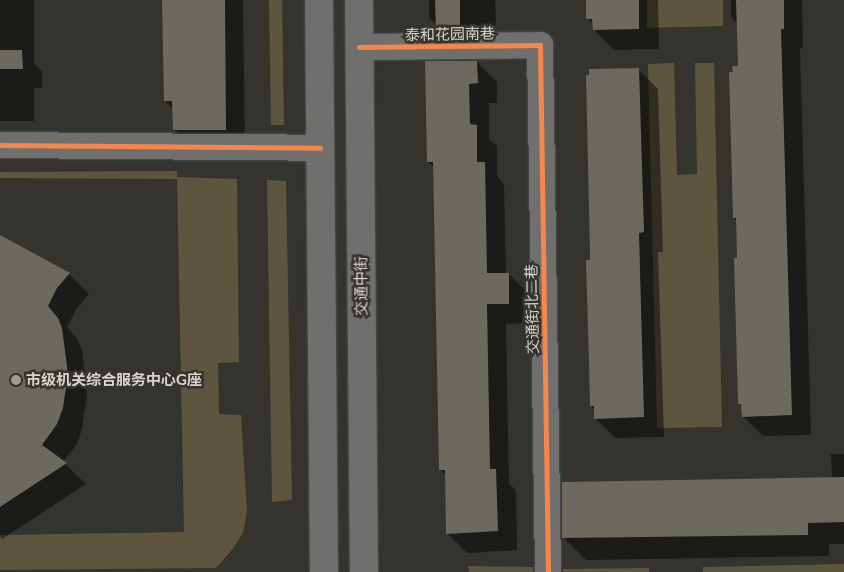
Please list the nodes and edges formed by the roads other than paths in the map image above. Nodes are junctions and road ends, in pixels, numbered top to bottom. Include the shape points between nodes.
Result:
1 (319, 0) edge
2 (359, 0) edge
3 (540, 45) joint
4 (359, 47) junction
5 (0, 145) edge
6 (320, 148) junction
7 (324, 572) edge
8 (364, 572) edge
9 (548, 572) edge

1 - 6 main road
2 - 4 main road, 交通中街
3 - 4 street, 泰和花园南巷
3 - 9 street, 交通街北二巷
4 - 8 main road, 交通中街
5 - 6 street
6 - 7 main road

